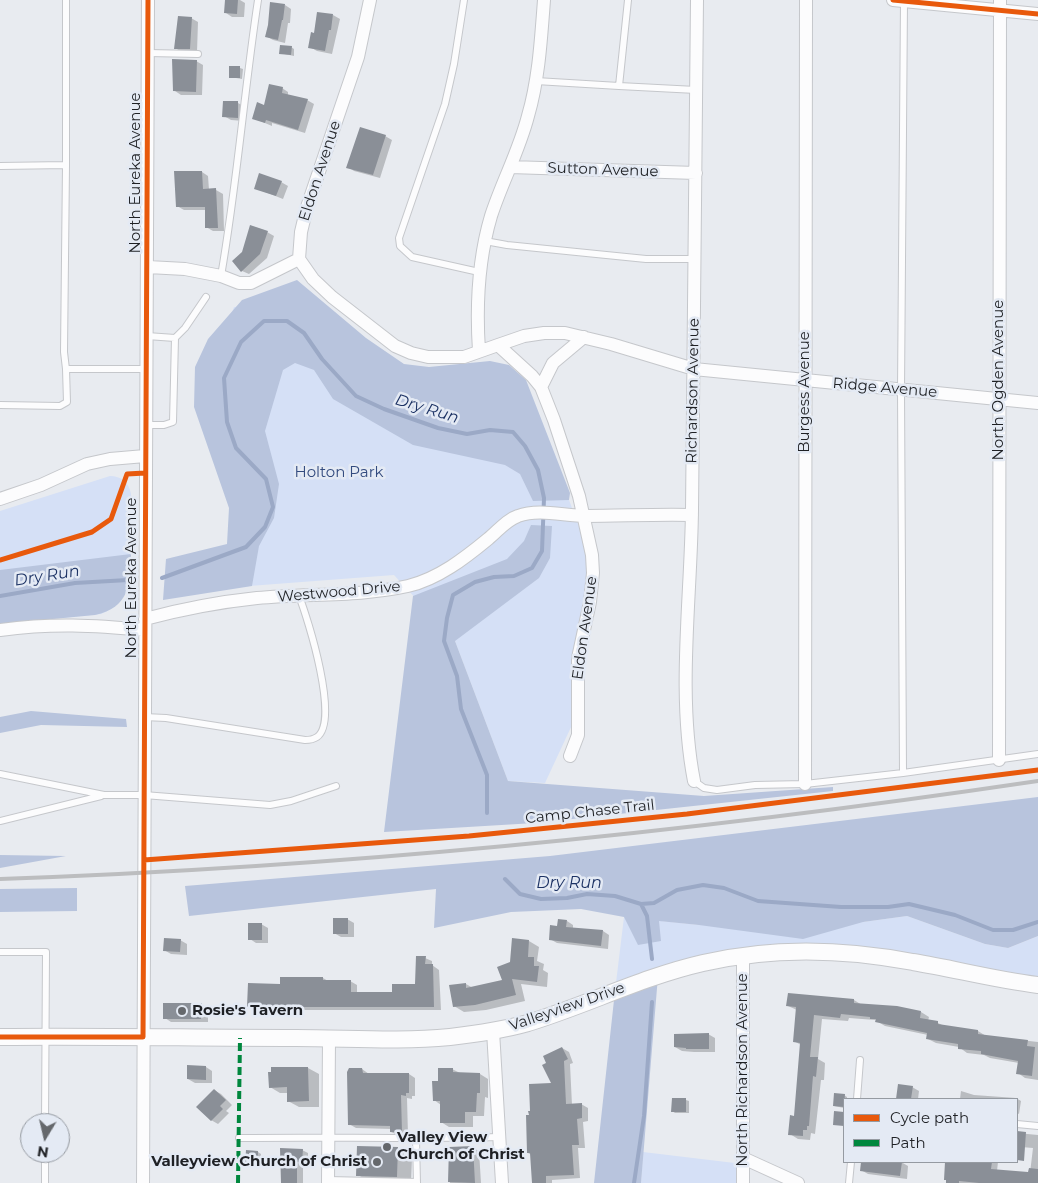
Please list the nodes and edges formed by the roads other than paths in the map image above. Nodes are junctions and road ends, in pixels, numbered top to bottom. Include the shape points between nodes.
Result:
1 (66, 0) edge
2 (148, 0) edge
3 (258, 0) edge
4 (370, 0) edge
5 (464, 0) edge
6 (544, 0) edge
7 (628, 0) edge
8 (697, 0) edge
9 (806, 0) edge
10 (899, 0) edge
11 (1000, 5) edge
12 (1038, 14) edge
13 (148, 52) junction
14 (198, 54) dead end
15 (536, 81) junction
16 (619, 86) junction
17 (696, 90) junction
18 (66, 165) junction
19 (0, 166) edge
20 (510, 167) junction
21 (696, 173) junction
22 (485, 241) junction
23 (298, 259) junction
24 (695, 260) junction
25 (148, 267) junction
26 (480, 272) junction
27 (221, 276) junction
28 (206, 297) dead end
29 (147, 336) junction
30 (584, 337) junction
31 (175, 338) junction
32 (498, 345) junction
33 (479, 351) junction
34 (66, 369) junction
35 (146, 369) junction
36 (694, 370) junction
37 (805, 381) junction
38 (541, 387) junction
39 (901, 390) junction
40 (999, 399) junction
41 (1038, 403) edge
42 (0, 405) edge
43 (146, 425) junction
44 (145, 456) junction
45 (0, 499) edge
46 (692, 515) junction
47 (584, 516) junction
48 (299, 596) junction
49 (145, 624) junction
50 (0, 630) edge
51 (144, 717) junction
52 (1038, 754) edge
53 (570, 756) dead end
54 (999, 760) junction
55 (903, 773) junction
56 (0, 774) edge
57 (694, 781) joint
58 (805, 784) junction
59 (336, 786) dead end
60 (104, 795) junction
61 (144, 795) junction
62 (0, 821) edge
63 (0, 952) edge
64 (743, 956) junction
65 (1038, 985) edge
66 (493, 1031) junction
67 (0, 1037) edge
68 (46, 1037) junction
69 (143, 1037) junction
70 (329, 1039) junction
71 (860, 1060) dead end
72 (856, 1098) edge
73 (45, 1113) edge
74 (1018, 1124) edge
75 (1038, 1126) edge
76 (329, 1136) junction
77 (500, 1137) junction
78 (239, 1138) dead end
79 (416, 1139) junction
80 (743, 1158) junction
81 (45, 1163) edge
82 (850, 1163) edge
83 (328, 1182) edge
84 (417, 1182) edge
85 (45, 1183) edge
86 (142, 1183) edge
87 (502, 1183) edge
88 (743, 1183) edge
89 (798, 1183) edge
90 (848, 1183) edge

1 - 18 lane
2 - 13 street, North Eureka Avenue
3 - 27 lane via 230,229
4 - 23 street, Eldon Avenue via 358,57 307,206
5 - 26 lane via 445,104 399,238 400,246 412,257
6 - 15 street
7 - 16 lane
8 - 17 street, Richardson Avenue
9 - 37 street, Burgess Avenue
10 - 11 street
10 - 39 lane
11 - 12 street
11 - 40 street, North Ogden Avenue
13 - 14 lane
13 - 25 street, North Eureka Avenue
15 - 16 lane
15 - 20 street via 523,135
16 - 17 lane
17 - 21 street, Richardson Avenue
18 - 19 lane
18 - 34 lane
20 - 21 street, Sutton Avenue
20 - 22 street
21 - 24 street, Richardson Avenue
22 - 24 lane via 637,258
22 - 26 street
23 - 27 street via 251,283
23 - 33 street via 332,298 395,346 428,357 464,357
24 - 36 street, Richardson Avenue
25 - 27 street via 185,269
25 - 29 street, North Eureka Avenue
26 - 33 street
28 - 31 lane
29 - 31 lane
29 - 35 street, North Eureka Avenue
30 - 32 street, Ridge Avenue via 544,333
30 - 36 street, Ridge Avenue
30 - 38 street via 554,362
31 - 43 lane via 173,422
32 - 33 street
32 - 38 street, Eldon Avenue
34 - 35 lane
34 - 42 lane via 67,402 60,406
35 - 43 street, North Eureka Avenue
36 - 37 street, Ridge Avenue
36 - 46 street, Richardson Avenue
37 - 39 street, Ridge Avenue
37 - 58 street, Burgess Avenue
38 - 47 street, Eldon Avenue
39 - 40 street, Ridge Avenue
39 - 55 lane
40 - 41 street, Ridge Avenue
40 - 54 street, North Ogden Avenue
43 - 44 street, North Eureka Avenue
44 - 45 street via 87,464
44 - 49 street, North Eureka Avenue
46 - 47 street, Westwood Drive
46 - 57 street, Richardson Avenue via 687,734
47 - 48 street, Westwood Drive via 518,516 439,575 415,584 390,590
47 - 53 street, Eldon Avenue via 593,573 578,658 578,734
48 - 49 street, Westwood Drive via 193,607
48 - 51 lane via 323,685 325,718 316,738 305,740
49 - 50 street, Westwood Drive via 70,624
49 - 51 street, North Eureka Avenue
51 - 61 street, North Eureka Avenue
52 - 54 lane
54 - 55 lane
55 - 58 lane
56 - 60 lane
57 - 58 lane via 704,788 717,790
59 - 61 lane via 270,805
60 - 61 lane
60 - 62 lane
61 - 69 street, North Eureka Avenue
63 - 68 lane via 46,952
64 - 65 street, Valleyview Drive via 812,952 863,955
64 - 66 street, Valleyview Drive via 658,976 555,1014
64 - 80 street, North Richardson Avenue
66 - 70 street, Valleyview Drive via 446,1037
66 - 77 street
67 - 68 street, Valleyview Drive
68 - 69 street, Valleyview Drive
68 - 73 lane
69 - 70 street, Valleyview Drive
69 - 86 street, North Eureka Avenue
70 - 76 street
71 - 72 lane
74 - 75 lane
76 - 78 lane
76 - 79 lane
76 - 83 street
77 - 79 lane
77 - 87 street
79 - 84 lane
80 - 88 street, North Richardson Avenue
80 - 89 street
81 - 85 lane
82 - 90 lane
83 - 84 lane

